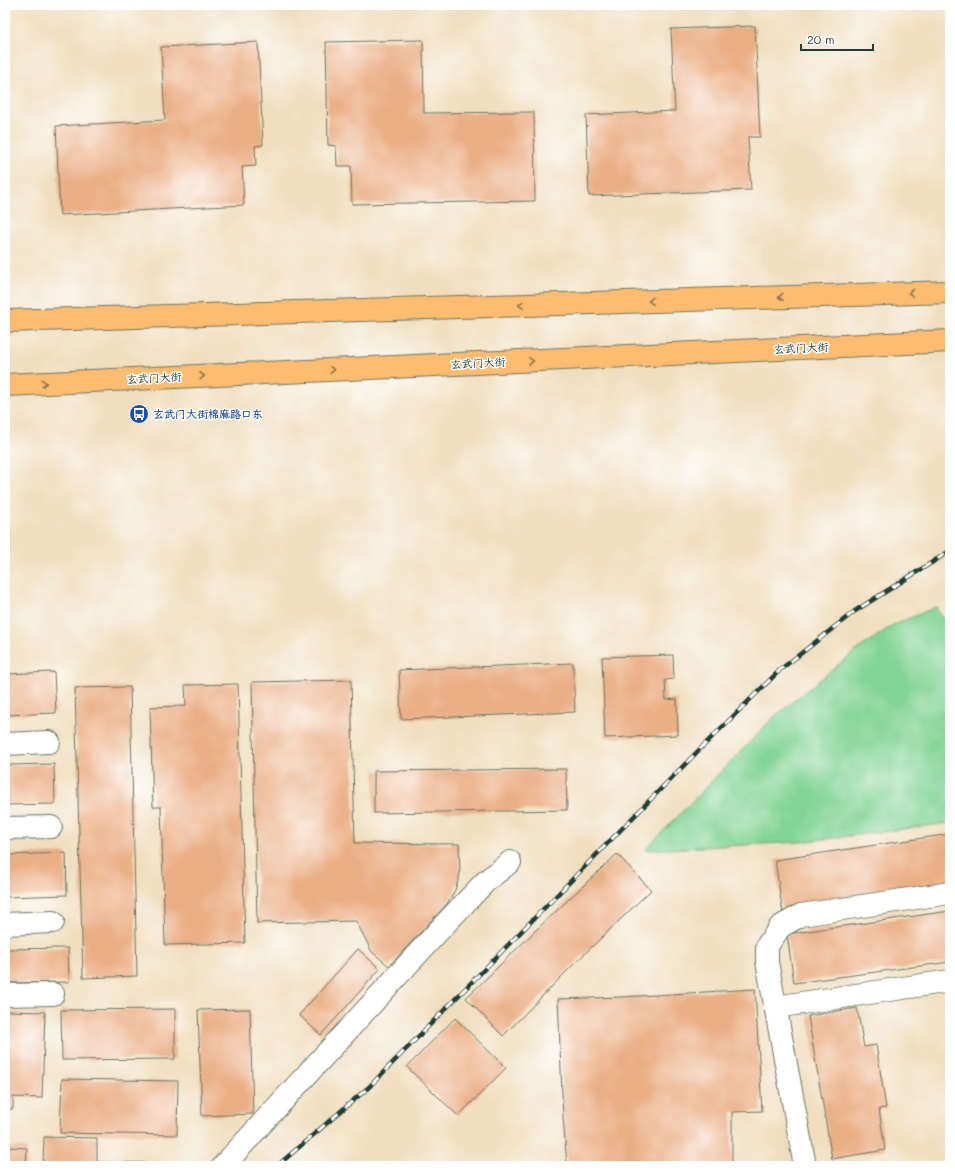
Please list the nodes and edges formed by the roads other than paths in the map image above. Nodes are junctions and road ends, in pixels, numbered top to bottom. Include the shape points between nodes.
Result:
1 (950, 292) edge
2 (5, 321) edge
3 (950, 341) edge
4 (5, 385) edge
5 (49, 742) dead end
6 (5, 744) edge
7 (51, 826) dead end
8 (5, 828) edge
9 (510, 862) dead end
10 (950, 893) edge
11 (53, 922) dead end
12 (5, 924) edge
13 (950, 981) edge
14 (53, 994) dead end
15 (5, 995) edge
16 (775, 1007) junction
17 (223, 1166) edge
18 (805, 1166) edge

1 -> 2 main road
4 -> 3 main road, 玄武门大街
5 - 6 lane
7 - 8 lane
9 - 17 lane via 486,882 443,926
10 - 16 lane via 800,915 780,927 767,946 767,962
11 - 12 lane
13 - 16 lane
14 - 15 lane
16 - 18 lane

